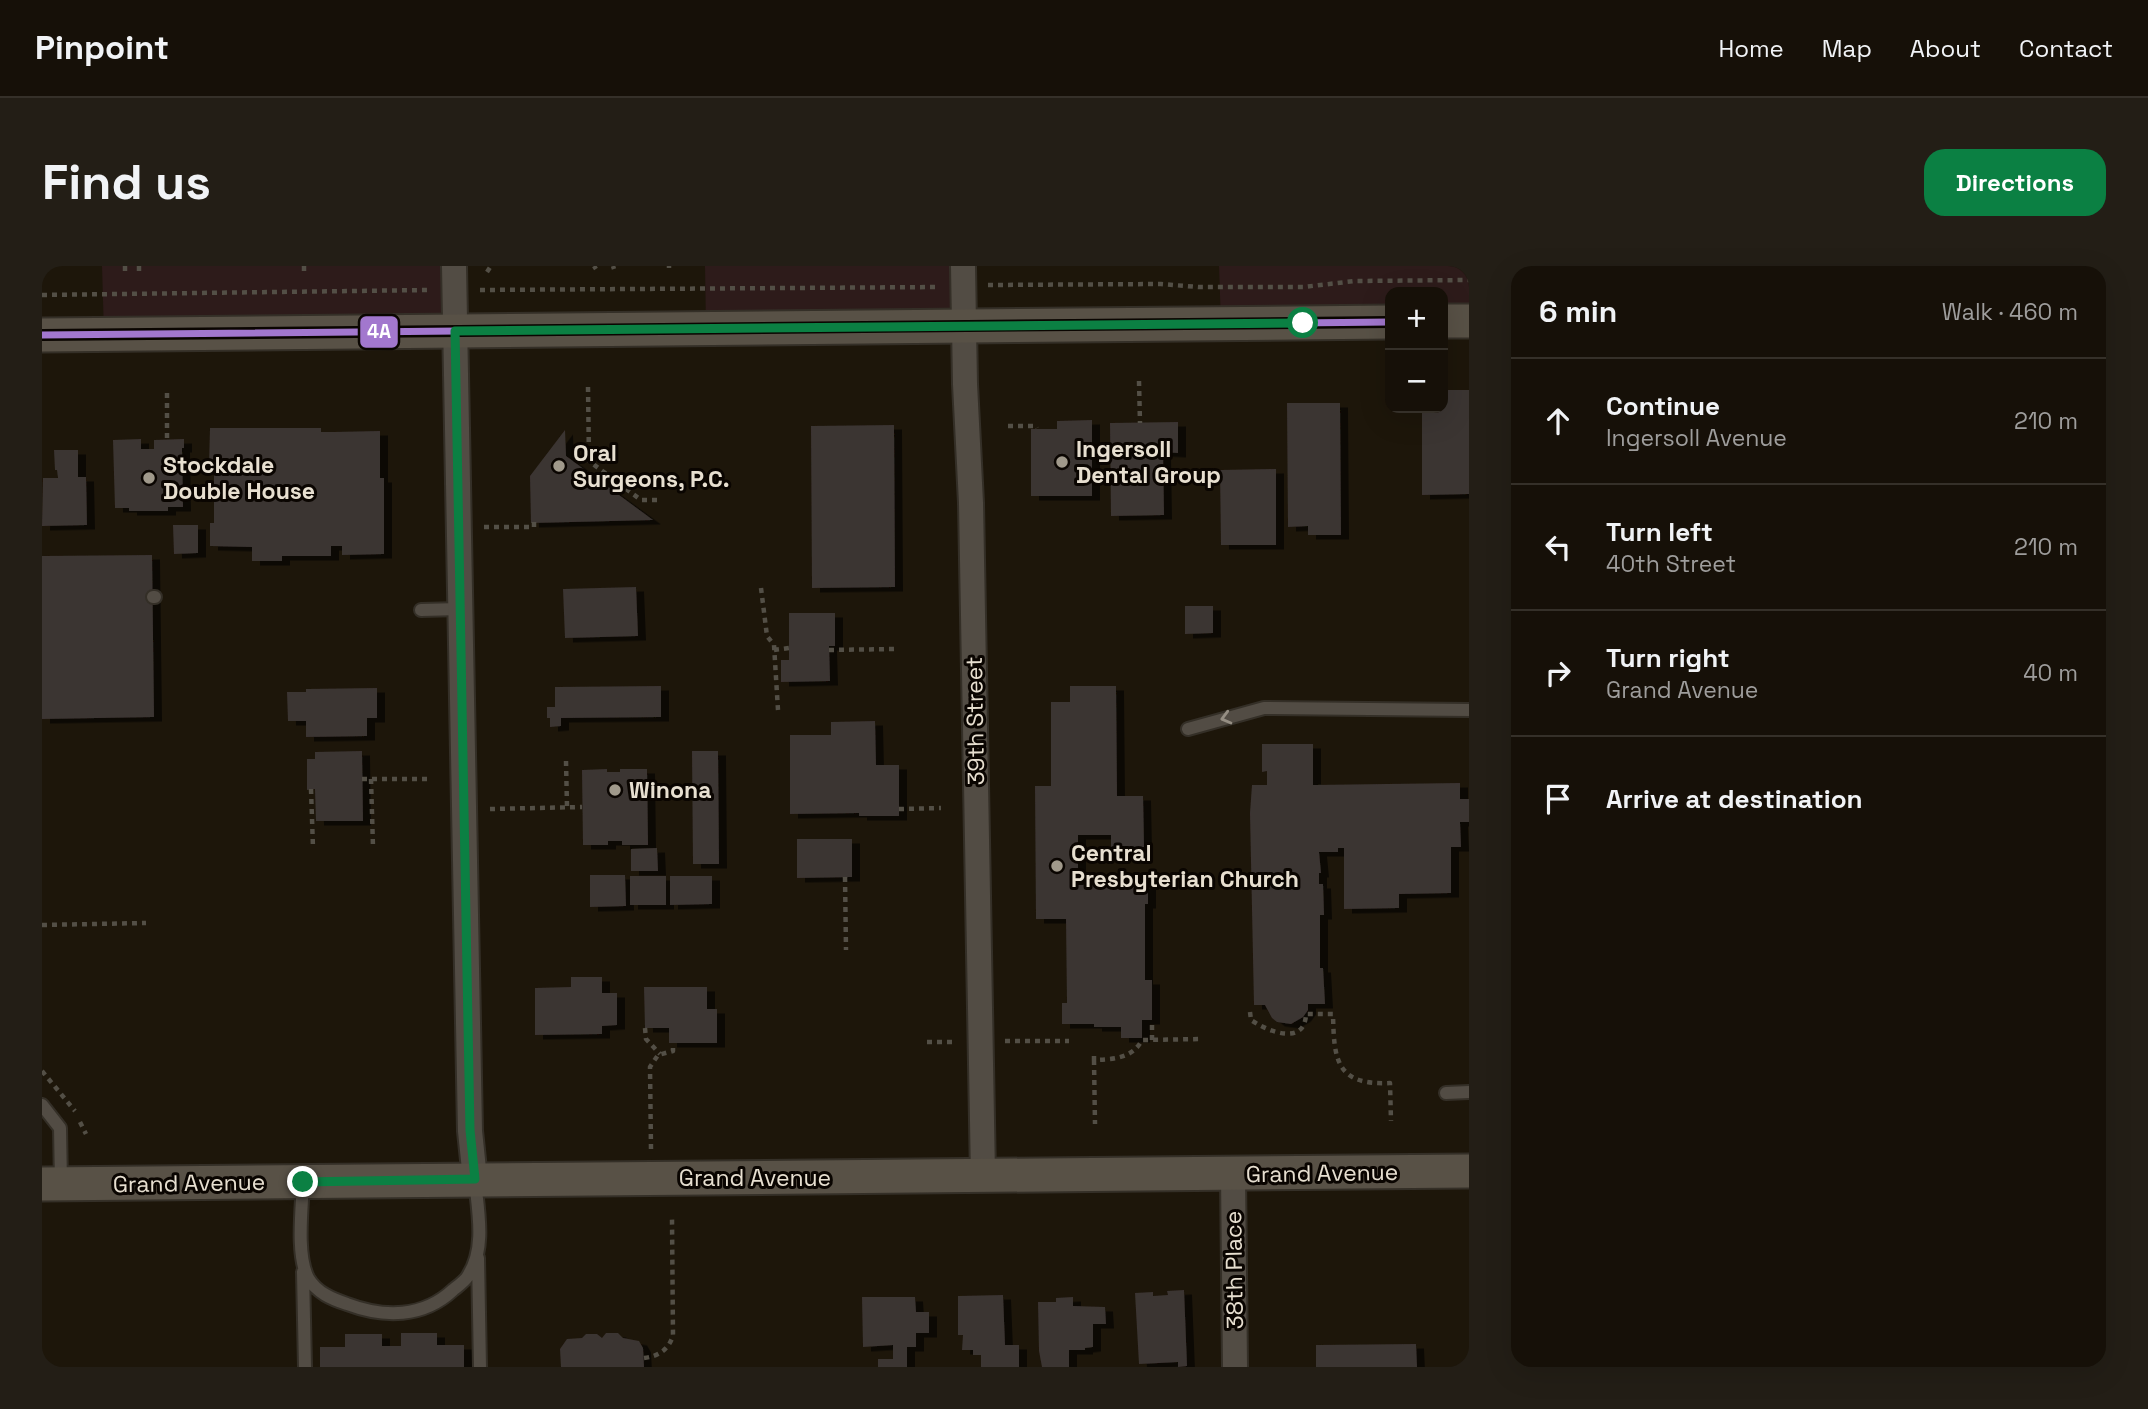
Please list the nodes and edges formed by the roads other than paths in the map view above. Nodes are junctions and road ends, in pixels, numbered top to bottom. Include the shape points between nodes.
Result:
1 (454, 266) edge
2 (964, 266) edge
3 (1448, 321) edge
4 (1469, 321) edge
5 (1385, 322) edge
6 (964, 326) junction
7 (455, 331) junction
8 (42, 335) edge
9 (460, 609) junction
10 (421, 610) dead end
11 (1469, 710) edge
12 (1188, 729) dead end
13 (1469, 1092) edge
14 (1446, 1093) dead end
15 (42, 1105) edge
16 (1469, 1171) edge
17 (1233, 1174) junction
18 (983, 1176) junction
19 (475, 1179) junction
20 (303, 1182) junction
21 (51, 1184) edge
22 (478, 1255) junction
23 (303, 1257) junction
24 (305, 1367) edge
25 (480, 1367) edge
26 (1235, 1367) edge

1 - 7 street
2 - 6 street, 39th Street
3 - 4 main road
5 - 6 main road
6 - 7 main road
6 - 18 street, 39th Street
7 - 8 main road
7 - 9 street
9 - 10 lane
9 - 19 street via 470,1130
11 -> 12 lane via 1264,708
13 - 14 lane
15 - 21 lane via 60,1128
16 - 17 main road, Grand Avenue
17 - 18 main road, Grand Avenue
17 - 26 street, 38th Place
18 - 19 main road, Grand Avenue
19 - 20 main road, Grand Avenue
19 - 22 lane
20 - 21 main road, Grand Avenue
20 - 23 lane
22 - 23 lane via 468,1276 446,1297 404,1314 367,1311 325,1295 307,1276
22 - 25 lane
23 - 24 lane

